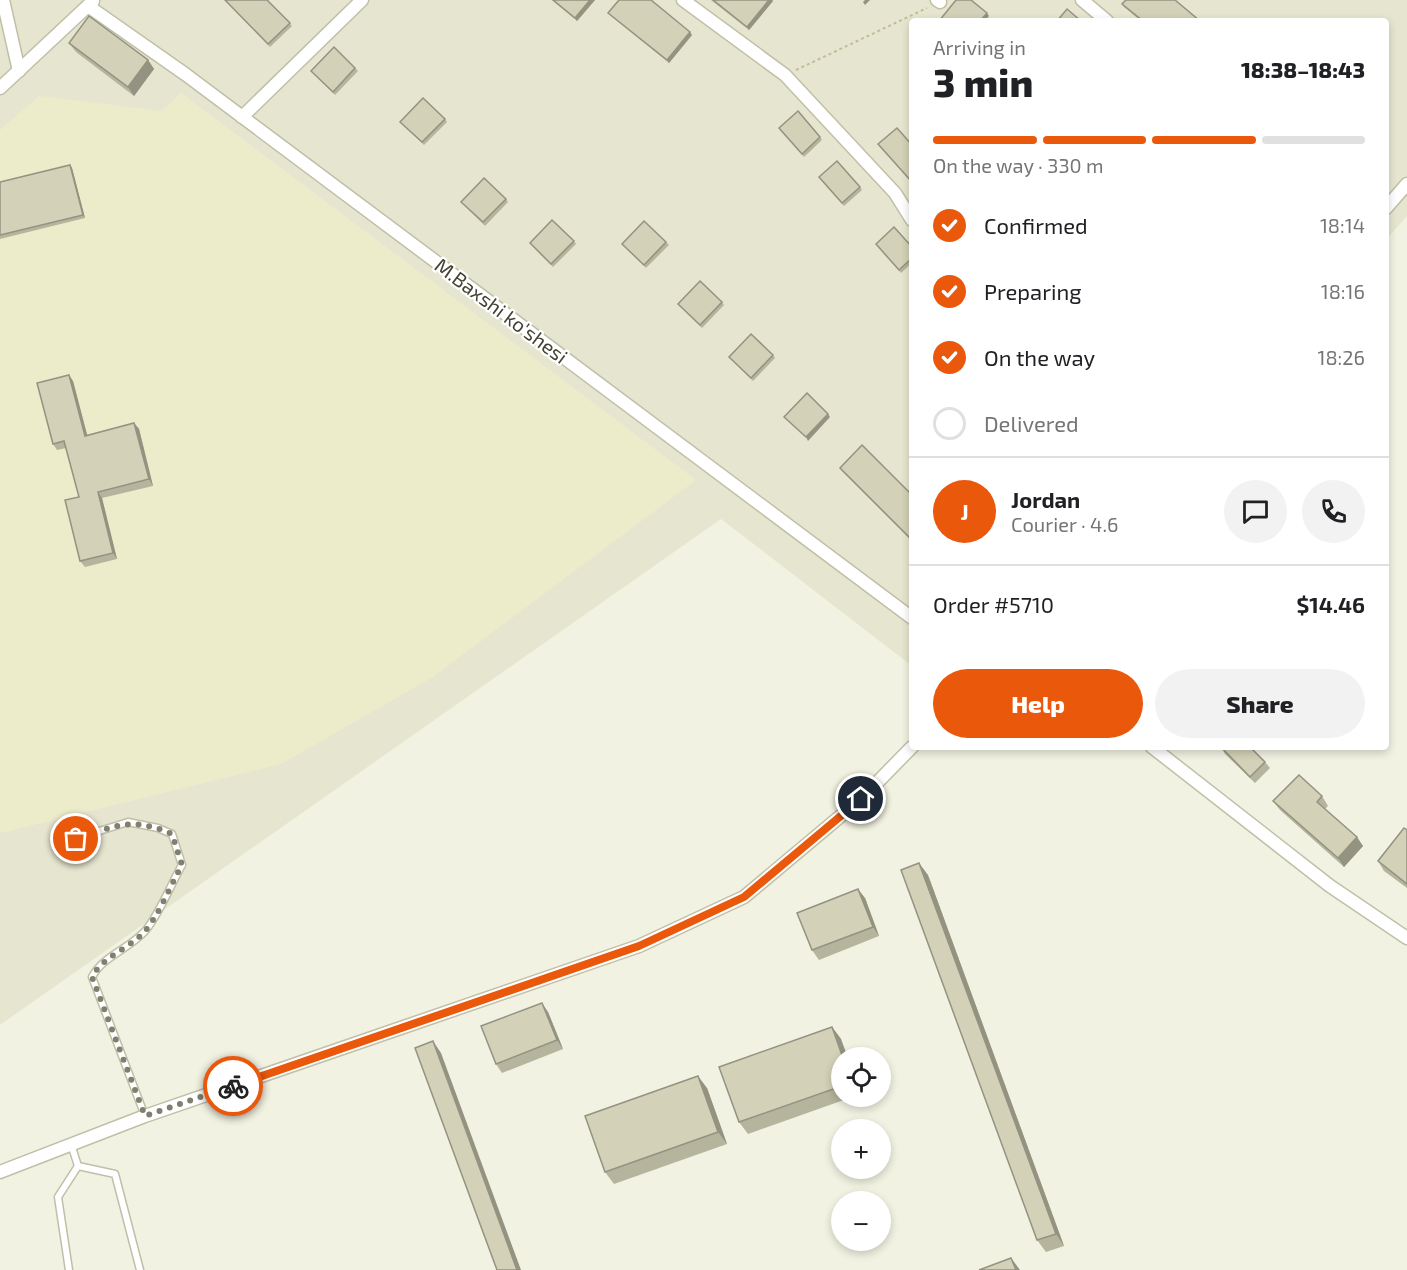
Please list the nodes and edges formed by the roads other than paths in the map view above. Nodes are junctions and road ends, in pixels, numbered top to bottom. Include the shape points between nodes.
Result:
1 (3, 0) edge
2 (362, 0) edge
3 (683, 0) edge
4 (1082, 0) edge
5 (91, 3) edge
6 (1103, 18) edge
7 (19, 71) junction
8 (0, 88) edge
9 (242, 117) junction
10 (1407, 184) edge
11 (1389, 205) edge
12 (909, 215) edge
13 (909, 616) edge
14 (909, 750) edge
15 (1156, 750) edge
16 (58, 844) dead end
17 (1407, 938) edge
18 (145, 1116) junction
19 (71, 1144) junction
20 (78, 1166) junction
21 (0, 1172) edge
22 (69, 1270) edge
23 (140, 1270) edge

1 - 7 street
2 - 9 street
3 - 12 street via 785,75 895,193
4 - 6 street
5 - 7 street
5 - 9 street, M.Baxshi ko'shesi
7 - 8 street
9 - 13 street, M.Baxshi ko'shesi
10 - 11 street
14 - 18 street via 861,799 744,897 639,946
15 - 17 street via 1330,886
16 - 18 lane via 128,822 172,834 180,853 182,865 146,930 98,965 92,977
18 - 19 street
19 - 20 lane
19 - 21 street
20 - 22 lane via 58,1197
20 - 23 lane via 115,1174

